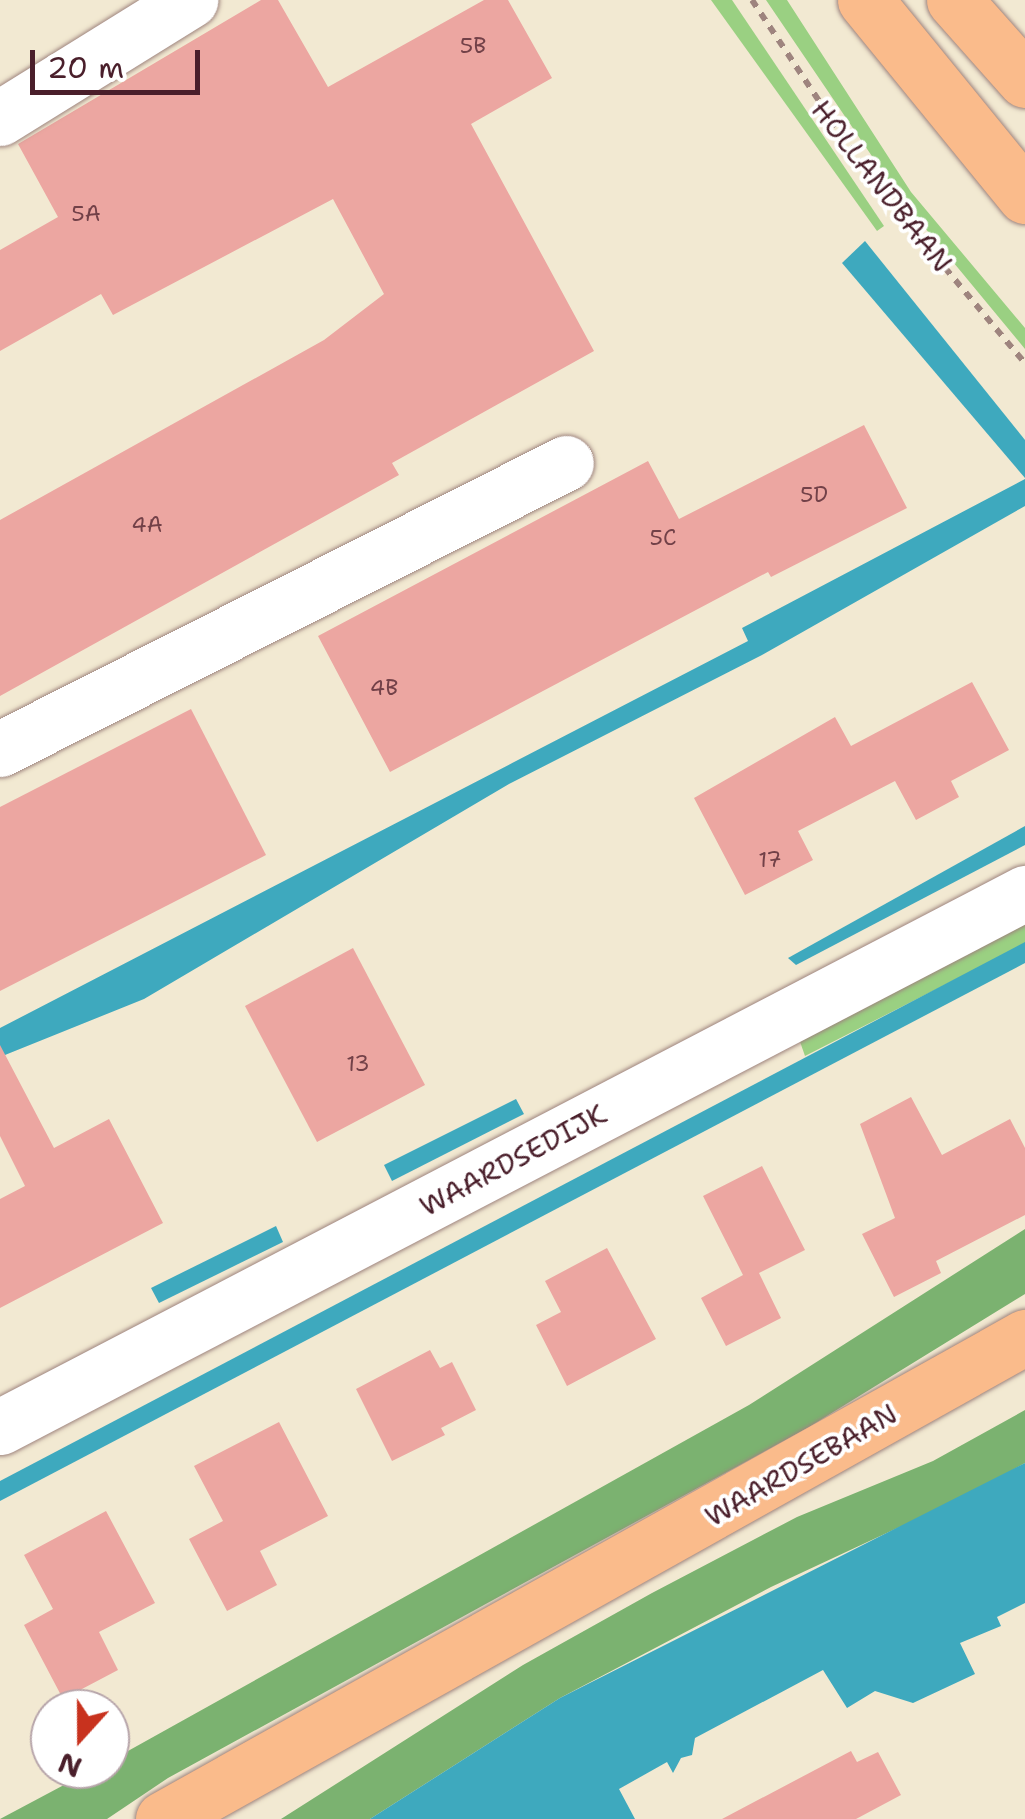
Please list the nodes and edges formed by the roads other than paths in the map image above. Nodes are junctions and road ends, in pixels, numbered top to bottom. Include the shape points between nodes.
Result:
1 (190, 0) edge
2 (865, 0) edge
3 (954, 0) edge
4 (1025, 80) edge
5 (0, 118) edge
6 (1025, 196) edge
7 (566, 463) dead end
8 (0, 749) edge
9 (1025, 892) edge
10 (1025, 1337) edge
11 (0, 1427) edge
12 (578, 1592) junction
13 (163, 1819) edge
14 (225, 1819) edge

1 - 5 street
2 - 6 main road
3 - 4 main road
7 - 8 street
9 - 11 street, WAARDSEDIJK
10 - 12 main road, WAARDSEBAAN
12 - 13 main road, WAARDSEBAAN
12 - 14 main road, WAARDSEBAAN

